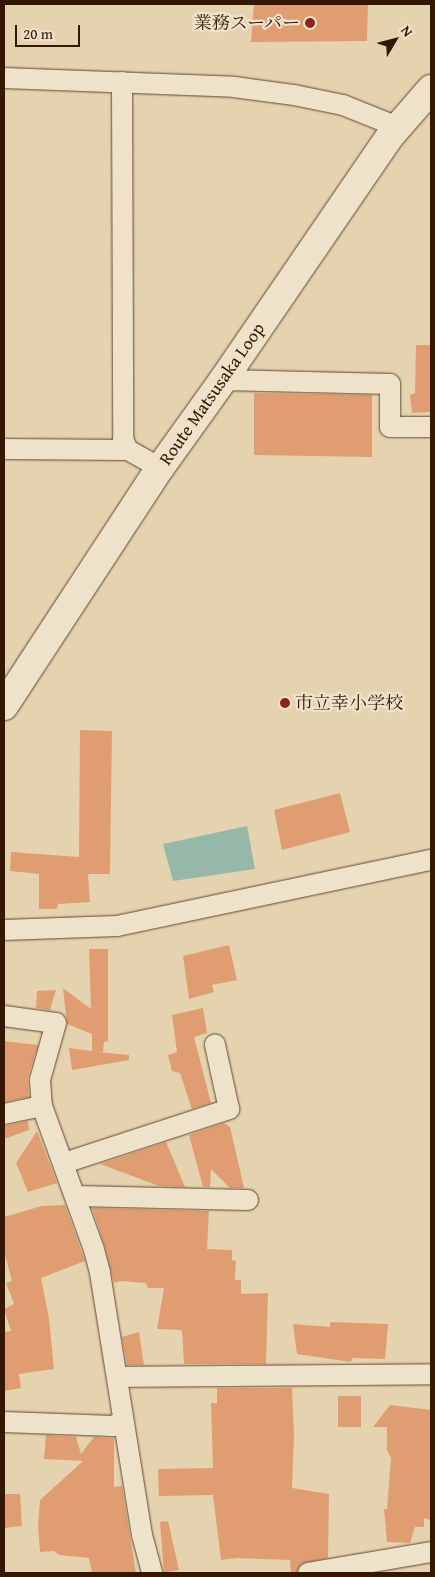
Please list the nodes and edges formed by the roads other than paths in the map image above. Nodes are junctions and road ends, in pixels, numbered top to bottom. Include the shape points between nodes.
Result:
1 (4, 78) edge
2 (122, 82) junction
3 (428, 97) edge
4 (398, 127) junction
5 (223, 380) junction
6 (431, 427) edge
7 (4, 449) edge
8 (128, 450) junction
9 (160, 468) junction
10 (4, 706) edge
11 (431, 860) edge
12 (4, 930) edge
13 (4, 1016) edge
14 (215, 1045) dead end
15 (42, 1106) junction
16 (4, 1114) edge
17 (64, 1162) junction
18 (76, 1196) junction
19 (248, 1200) dead end
20 (431, 1374) edge
21 (117, 1377) junction
22 (4, 1422) edge
23 (122, 1422) junction
24 (431, 1552) edge
25 (152, 1573) edge
26 (308, 1573) edge

1 - 2 street
2 - 4 street via 234,87 294,95 343,105
2 - 8 street via 123,439
3 - 4 main road, Route Matsusaka Loop
4 - 5 main road, Route Matsusaka Loop
5 - 6 street via 390,384 390,427
5 - 9 main road, Route Matsusaka Loop
7 - 8 street
8 - 9 street
9 - 10 main road, Route Matsusaka Loop
11 - 12 street via 117,926
13 - 15 street via 56,1023 40,1080
14 - 17 street via 229,1109
15 - 16 street
15 - 17 street
17 - 18 street
18 - 19 street
18 - 21 street via 100,1273
20 - 21 street
21 - 23 street
22 - 23 street via 113,1426
23 - 25 street
24 - 26 street

